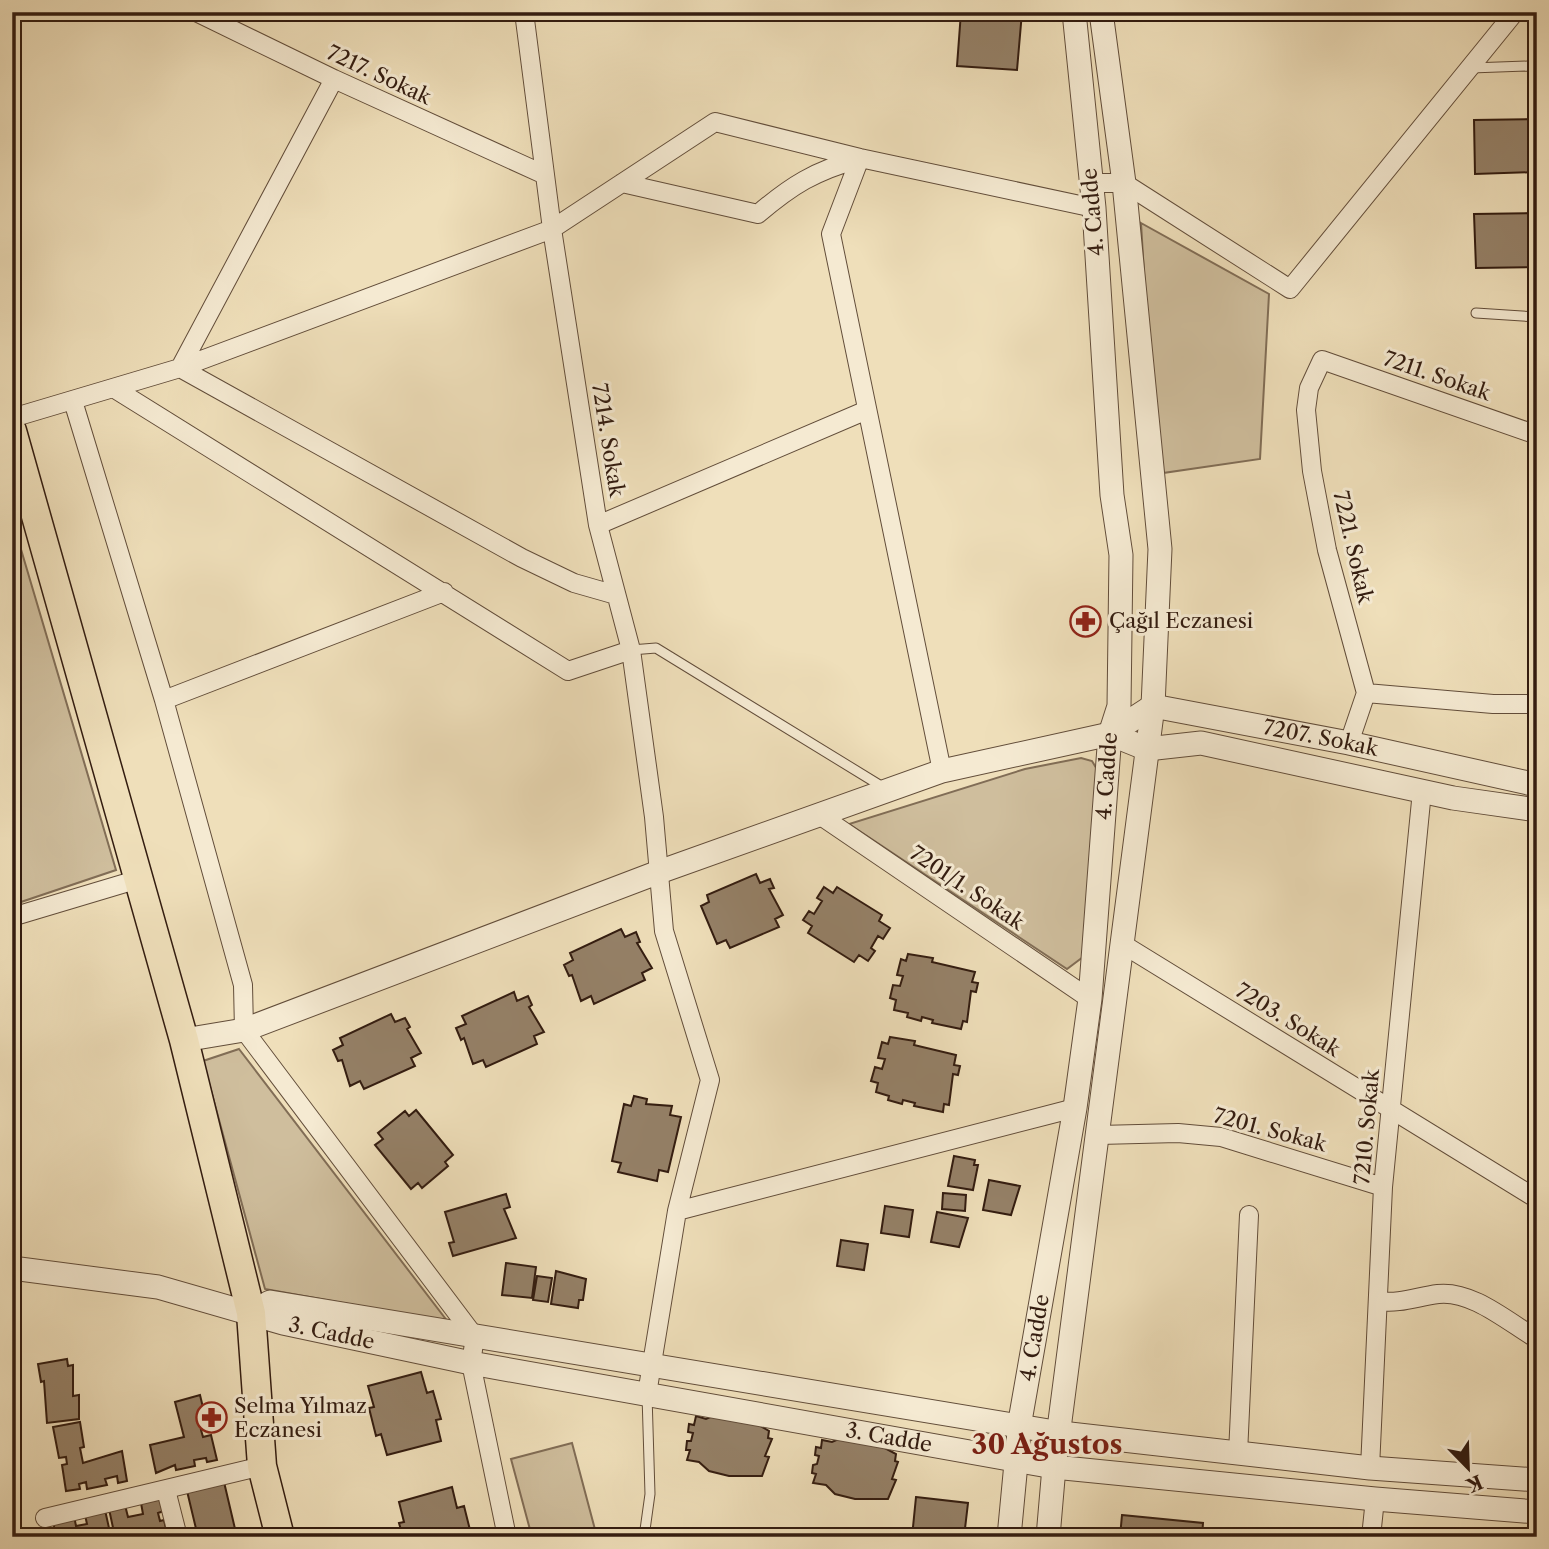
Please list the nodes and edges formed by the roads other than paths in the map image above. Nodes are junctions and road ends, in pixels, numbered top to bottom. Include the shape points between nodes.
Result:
1 (196, 12) edge
2 (524, 12) edge
3 (1074, 12) edge
4 (1101, 12) edge
5 (1515, 12) edge
6 (1469, 68) junction
7 (1537, 70) edge
8 (334, 79) junction
9 (860, 158) junction
10 (545, 175) junction
11 (622, 183) junction
12 (1092, 183) junction
13 (1124, 183) junction
14 (1094, 208) junction
15 (552, 229) junction
16 (1476, 313) dead end
17 (1537, 317) edge
18 (1322, 360) joint
19 (180, 368) junction
20 (115, 389) junction
21 (73, 401) junction
22 (867, 410) junction
23 (12, 418) edge
24 (12, 431) edge
25 (1537, 435) edge
26 (598, 525) junction
27 (444, 592) junction
28 (616, 595) junction
29 (631, 650) junction
30 (1366, 693) junction
31 (164, 700) junction
32 (1537, 704) edge
33 (1153, 706) junction
34 (1110, 734) junction
35 (1349, 743) junction
36 (1147, 749) junction
37 (942, 771) junction
38 (1537, 785) edge
39 (887, 790) junction
40 (1422, 791) junction
41 (1537, 810) edge
42 (818, 814) junction
43 (659, 872) junction
44 (139, 879) junction
45 (12, 917) edge
46 (1124, 945) junction
47 (1090, 999) junction
48 (244, 1030) junction
49 (184, 1040) junction
50 (1075, 1108) junction
51 (1391, 1111) junction
52 (1099, 1135) junction
53 (1383, 1186) junction
54 (1537, 1199) edge
55 (677, 1211) junction
56 (1249, 1215) dead end
57 (12, 1268) edge
58 (1378, 1301) junction
59 (251, 1312) junction
60 (475, 1337) junction
61 (1537, 1339) edge
62 (471, 1363) junction
63 (652, 1365) junction
64 (647, 1394) junction
65 (1019, 1426) junction
66 (1061, 1433) junction
67 (1238, 1454) junction
68 (1014, 1458) junction
69 (262, 1466) junction
70 (1055, 1467) junction
71 (1370, 1468) junction
72 (1537, 1480) edge
73 (166, 1490) junction
74 (1375, 1499) junction
75 (1537, 1512) edge
76 (45, 1518) dead end
77 (178, 1537) edge
78 (280, 1537) edge
79 (507, 1537) edge
80 (644, 1537) edge
81 (1009, 1537) edge
82 (1048, 1537) edge
83 (1371, 1537) edge

1 - 8 street, 7217. Sokak
2 - 10 street, 7214. Sokak
3 - 12 street, 4. Cadde
4 - 13 street, 4. Cadde
5 - 6 street
6 - 7 lane via 1528,66
6 - 13 street via 1290,289
8 - 10 street, 7217. Sokak
8 - 19 street
9 - 11 street via 820,169 758,214
9 - 11 street via 715,122
9 - 14 street
9 - 22 street via 831,234
10 - 15 street, 7214. Sokak
11 - 15 street
12 - 13 street
12 - 14 street, 4. Cadde
13 - 33 street, 4. Cadde via 1160,549
14 - 34 street, 4. Cadde via 1112,495 1121,555 1119,706
15 - 19 street
15 - 26 street, 7214. Sokak
16 - 17 lane
18 - 25 street, 7211. Sokak
18 - 30 street, 7221. Sokak via 1309,388 1306,410 1312,471
19 - 20 street
19 - 28 street via 523,558 574,583
20 - 21 street
20 - 27 street
21 - 23 street
21 - 31 street
22 - 26 street
22 - 37 street
24 - 44 main road
26 - 28 street, 7214. Sokak
27 - 29 street via 568,671
27 - 31 street
28 - 29 street, 7214. Sokak
29 - 39 lane via 656,648
29 - 43 street, 7214. Sokak
30 - 32 street
30 - 35 street
31 - 48 street via 243,985
33 - 34 street
33 - 35 street, 7207. Sokak
33 - 36 street, 4. Cadde
34 - 36 street
34 - 37 street
34 - 47 street, 4. Cadde
35 - 38 street, 7207. Sokak
36 - 40 street, 7207. Sokak via 1201,743
36 - 46 street, 4. Cadde
37 - 39 street
39 - 42 street
40 - 41 street, 7207. Sokak
40 - 51 street, 7210. Sokak
42 - 43 street
42 - 47 street, 7201/1. Sokak
43 - 48 street
43 - 55 street, 7214. Sokak via 664,931 710,1080
44 - 45 street
44 - 49 main road
46 - 51 street, 7203. Sokak
46 - 52 street, 4. Cadde
47 - 50 street, 4. Cadde
48 - 49 street
48 - 60 street
49 - 59 main road
50 - 55 street
50 - 65 street, 4. Cadde
51 - 53 street, 7210. Sokak
51 - 54 street, 7203. Sokak
52 - 53 street, 7201. Sokak via 1178,1133 1221,1138
52 - 66 street, 4. Cadde
53 - 58 street, 7210. Sokak
55 - 63 street, 7214. Sokak
56 - 67 street
57 - 59 street, 3. Cadde via 158,1287
58 - 61 street via 1404,1302 1438,1294 1466,1296
58 - 71 street, 7210. Sokak
59 - 60 street, 3. Cadde via 270,1302
59 - 62 street, 3. Cadde
59 - 69 main road
60 - 62 street
60 - 63 street, 3. Cadde
62 - 64 street, 3. Cadde
62 - 79 street
63 - 64 street, 7214. Sokak
63 - 65 street, 3. Cadde
64 - 68 street, 3. Cadde
64 - 80 lane via 650,1494
65 - 66 street, 3. Cadde
65 - 68 street, 4. Cadde
66 - 67 street, 3. Cadde
66 - 70 street, 4. Cadde
67 - 71 street, 3. Cadde
68 - 70 street, 3. Cadde
68 - 81 street, 4. Cadde
69 - 73 street
69 - 78 main road
70 - 74 street, 3. Cadde
70 - 82 street, 4. Cadde
71 - 72 street, 3. Cadde
73 - 76 street
73 - 77 street
74 - 75 street, 3. Cadde
74 - 83 street

